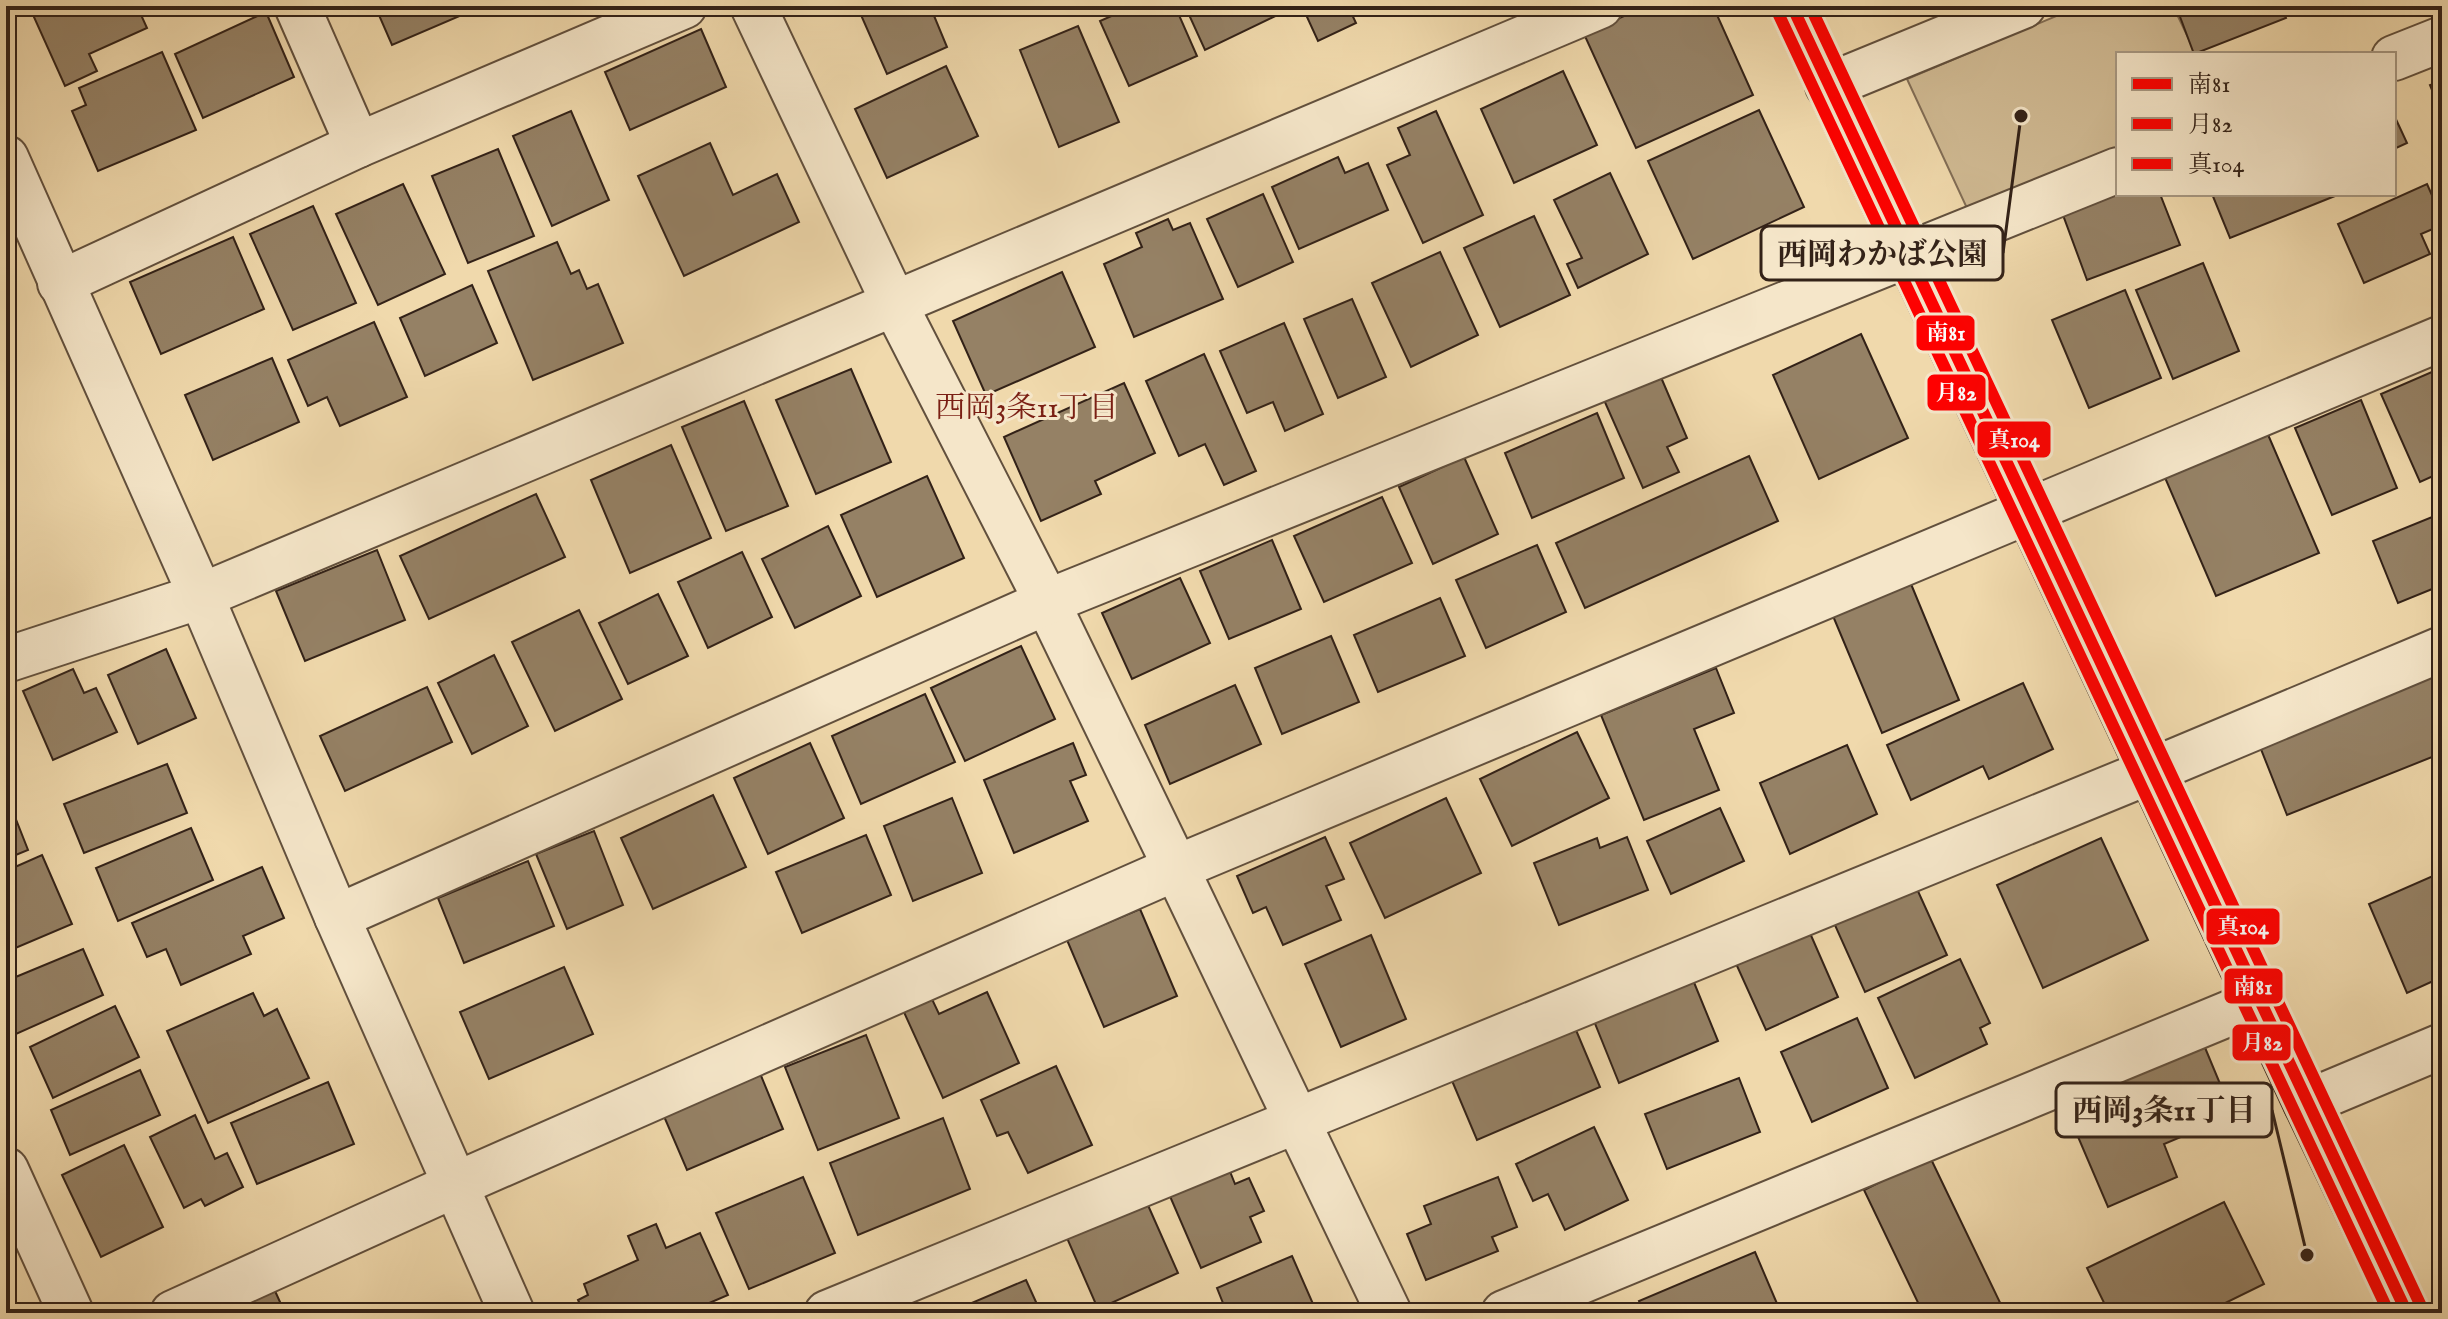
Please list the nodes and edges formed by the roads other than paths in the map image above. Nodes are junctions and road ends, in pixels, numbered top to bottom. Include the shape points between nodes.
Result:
1 (297, 6) edge
2 (684, 6) edge
3 (753, 6) edge
4 (1600, 6) edge
5 (1792, 6) edge
6 (2023, 6) edge
7 (2442, 39) edge
8 (2396, 57) edge
9 (1828, 86) junction
10 (358, 145) junction
11 (6, 158) edge
12 (2116, 171) edge
13 (1909, 254) junction
14 (60, 283) junction
15 (894, 303) junction
16 (2442, 338) edge
17 (2029, 510) junction
18 (201, 596) junction
19 (1047, 602) junction
20 (2442, 649) edge
21 (6, 660) edge
22 (2151, 771) junction
23 (1176, 868) junction
24 (337, 917) junction
25 (2259, 1001) junction
26 (2442, 1046) edge
27 (2306, 1103) junction
28 (1298, 1121) junction
29 (6, 1170) edge
30 (455, 1185) junction
31 (71, 1313) edge
32 (173, 1313) edge
33 (512, 1313) edge
34 (827, 1313) edge
35 (1389, 1313) edge
36 (1504, 1313) edge
37 (2407, 1313) edge

1 - 10 street
2 - 10 street
3 - 15 street
4 - 15 street
5 - 9 main road
6 - 9 street
7 - 8 street
9 - 13 main road
10 - 14 street
11 - 14 street
12 - 13 street
13 - 17 main road
13 - 19 street
14 - 18 street
15 - 18 street
15 - 19 street
16 - 17 street
17 - 22 main road
17 - 23 street
18 - 21 street
18 - 24 street
19 - 23 street
19 - 24 street
20 - 22 street
22 - 25 main road
22 - 28 street
23 - 28 street
23 - 30 street
24 - 30 street
25 - 27 main road
25 - 36 street
26 - 27 street
27 - 37 main road
28 - 34 street
28 - 35 street
29 - 31 street
30 - 32 street
30 - 33 street

